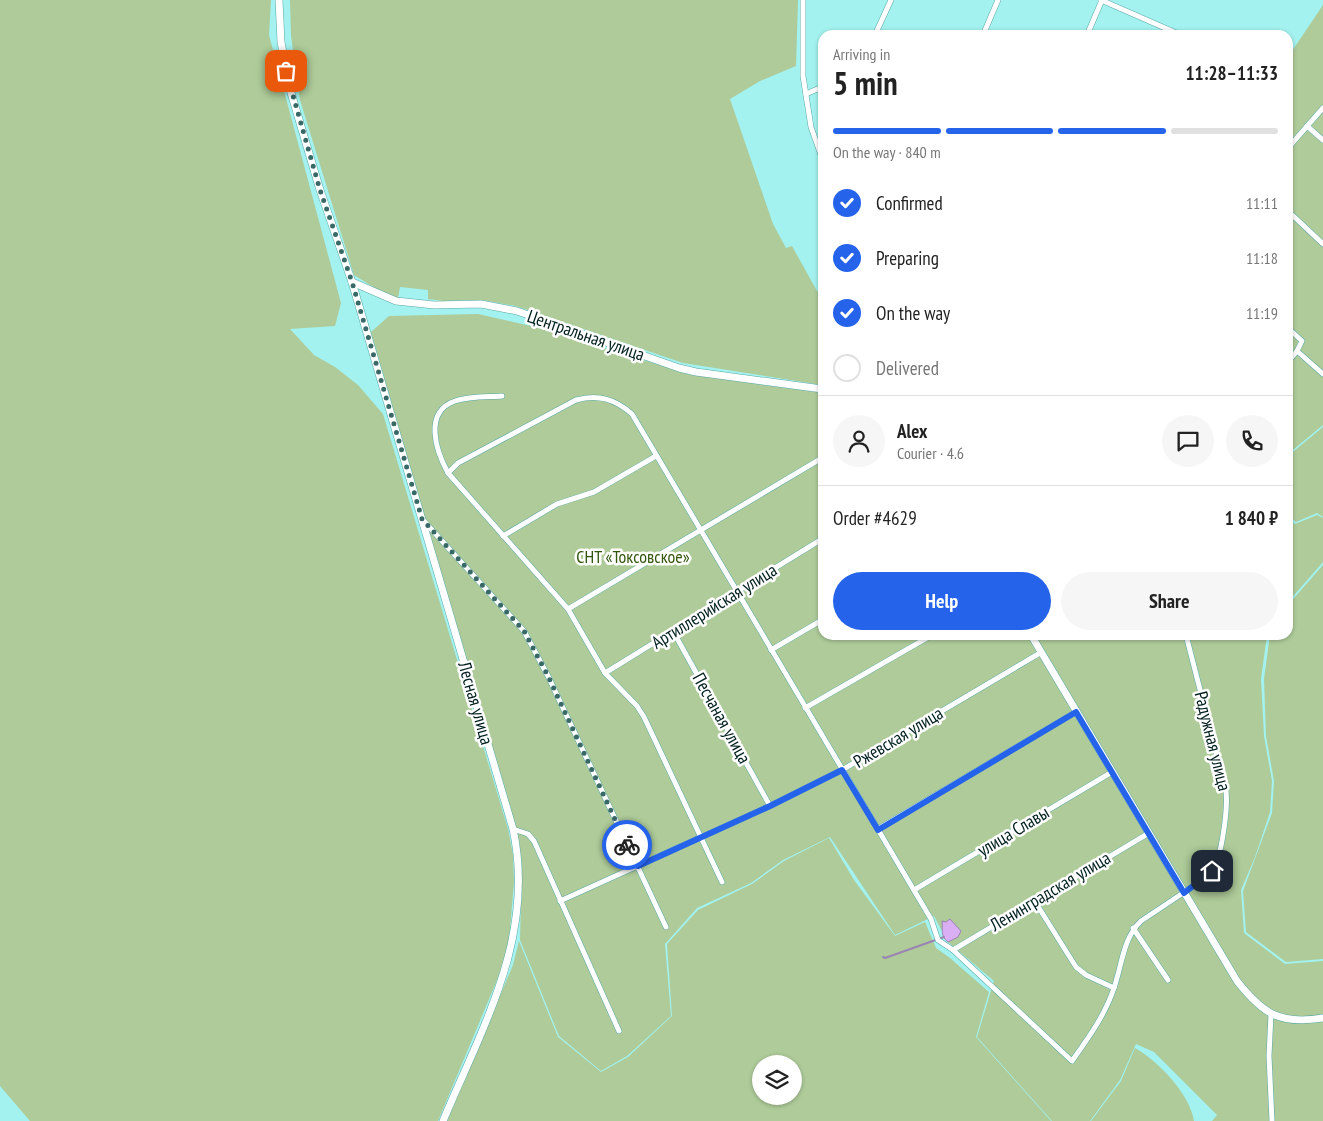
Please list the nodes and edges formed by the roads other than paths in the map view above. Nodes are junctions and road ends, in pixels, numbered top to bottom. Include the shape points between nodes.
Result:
1 (279, 0) edge
2 (803, 0) edge
3 (891, 0) edge
4 (998, 0) edge
5 (1102, 0) edge
6 (877, 30) edge
7 (985, 30) edge
8 (1089, 30) edge
9 (1170, 30) edge
10 (818, 88) edge
11 (806, 94) junction
12 (1323, 108) edge
13 (1307, 126) junction
14 (1323, 140) edge
15 (1293, 142) edge
16 (818, 147) edge
17 (1293, 217) edge
18 (1323, 244) edge
19 (352, 282) junction
20 (1293, 333) edge
21 (1297, 351) junction
22 (1293, 356) edge
23 (1323, 374) edge
24 (818, 389) edge
25 (502, 396) dead end
26 (656, 456) junction
27 (818, 460) edge
28 (448, 473) junction
29 (422, 519) junction
30 (700, 530) junction
31 (503, 536) junction
32 (818, 541) edge
33 (737, 592) junction
34 (568, 609) junction
35 (818, 622) edge
36 (673, 630) junction
37 (923, 640) edge
38 (1034, 640) edge
39 (1187, 640) edge
40 (771, 650) junction
41 (1040, 653) junction
42 (605, 673) junction
43 (806, 708) junction
44 (1076, 712) junction
45 (842, 770) junction
46 (1112, 772) junction
47 (770, 806) junction
48 (513, 829) junction
49 (878, 830) junction
50 (1149, 833) junction
51 (700, 836) junction
52 (638, 866) junction
53 (722, 882) dead end
54 (914, 890) junction
55 (1184, 893) junction
56 (1034, 900) junction
57 (560, 901) junction
58 (666, 927) dead end
59 (1133, 928) junction
60 (953, 950) junction
61 (1168, 980) dead end
62 (1114, 988) junction
63 (1271, 1014) junction
64 (1323, 1018) edge
65 (619, 1031) dead end
66 (443, 1121) edge
67 (1272, 1121) edge

1 - 19 street, Лесная улица via 281,42 289,86
2 - 11 street
3 - 6 street
4 - 7 street
5 - 8 street
5 - 9 street
10 - 11 street
11 - 16 street
12 - 13 street
13 - 14 street
13 - 15 street
17 - 18 street
19 - 24 street, Центральная улица via 396,301 434,305 482,304 517,311 696,372
19 - 29 street, Лесная улица
20 - 21 street via 1302,342
21 - 22 street
21 - 23 street
25 - 28 street via 454,402 437,414 434,427
26 - 28 street via 632,414 620,404 590,396 576,400 458,463
26 - 30 street
26 - 31 street via 594,492 557,504
27 - 30 street
28 - 31 street
29 - 48 street, Лесная улица
29 - 52 street via 524,631
30 - 33 street
30 - 34 street
31 - 34 street
32 - 33 street, Артиллерийская улица
33 - 36 street, Артиллерийская улица
33 - 40 street
34 - 42 street
35 - 40 street
36 - 42 street, Артиллерийская улица
36 - 47 street, Песчаная улица
37 - 43 street
38 - 41 street
39 - 55 street, Радужная улица via 1228,806 1212,871
40 - 43 street
41 - 44 street
41 - 45 street, Ржевская улица
42 - 51 street via 644,717
43 - 45 street
44 - 46 street
44 - 49 street
45 - 47 street, Ржевская улица
45 - 49 street
46 - 50 street
46 - 54 street, улица Славы
47 - 51 street, Ржевская улица
48 - 57 street via 522,830 534,841
48 - 66 street, Лесная улица via 520,882 513,940 504,974
49 - 54 street
50 - 55 street
50 - 56 street, Ленинградская улица
51 - 52 street, Ржевская улица
51 - 53 street
52 - 57 street, Ржевская улица
52 - 58 street
54 - 60 street via 931,919 938,940
55 - 59 street, Радужная улица
55 - 63 street via 1237,981
56 - 60 street, Ленинградская улица
56 - 62 street via 1076,966 1086,975
57 - 65 street
59 - 61 street
59 - 62 street
60 - 62 street via 1072,1060 1095,1028
63 - 64 street via 1285,1020
63 - 67 street

